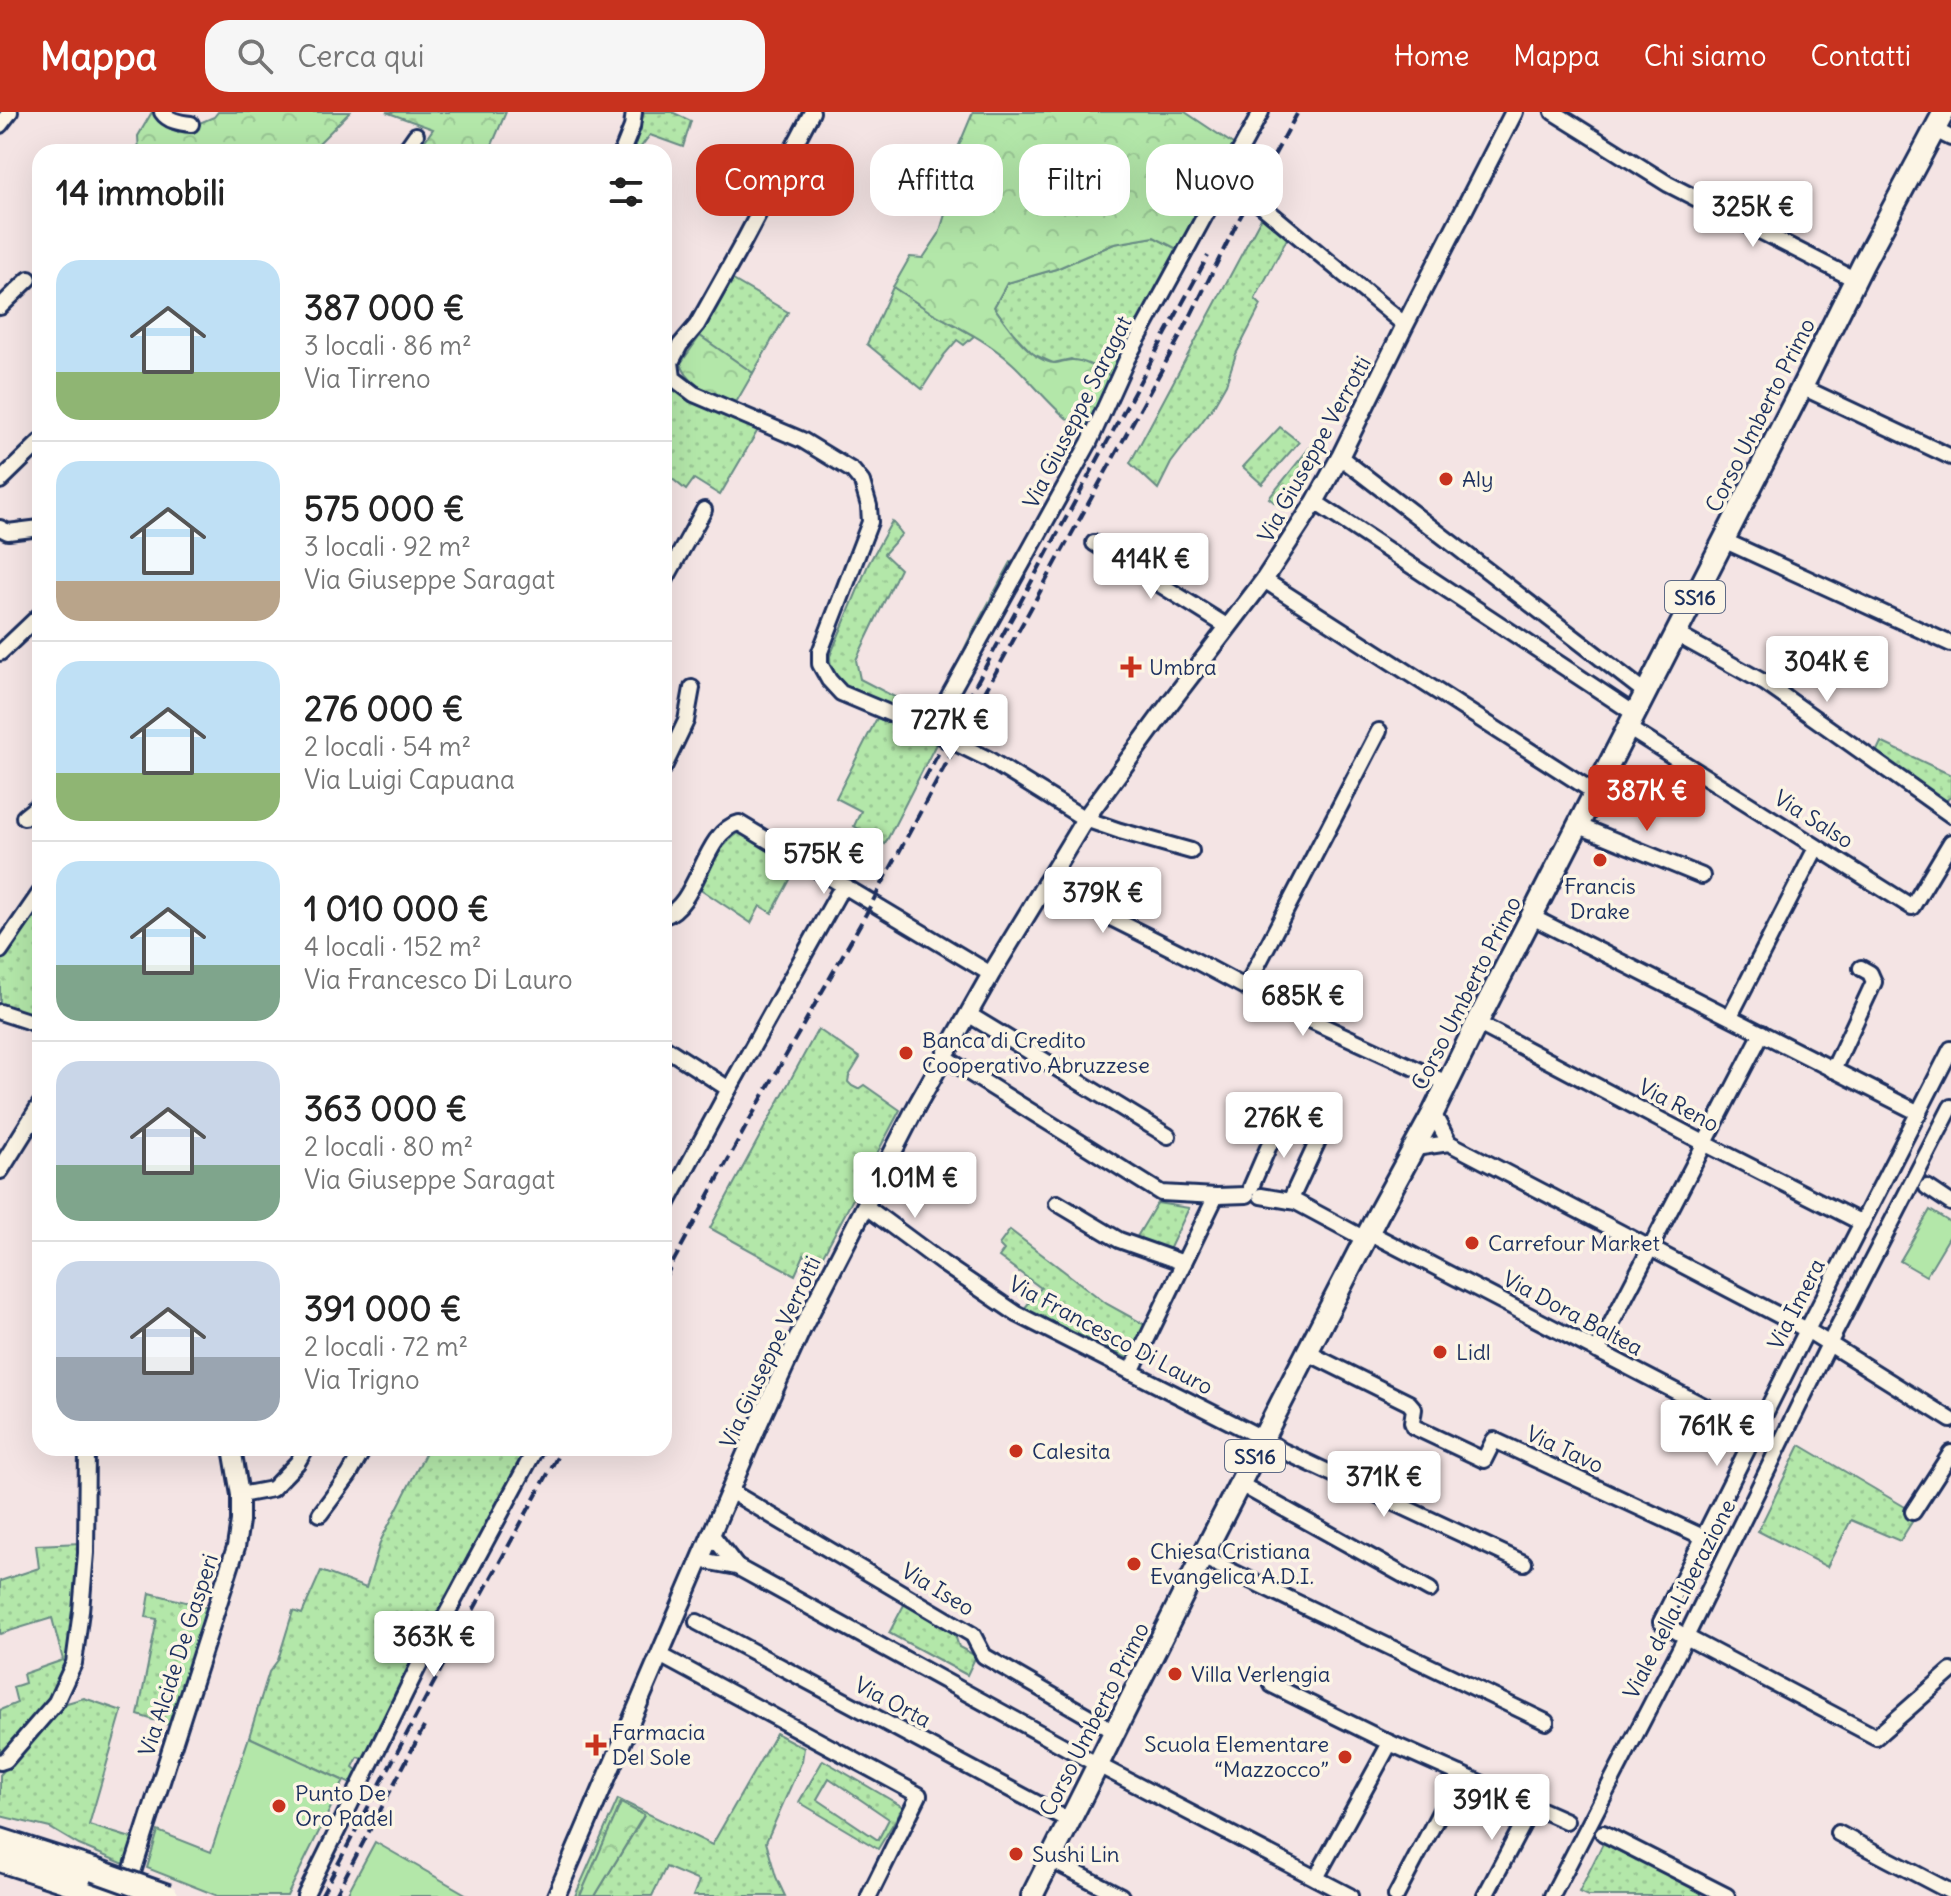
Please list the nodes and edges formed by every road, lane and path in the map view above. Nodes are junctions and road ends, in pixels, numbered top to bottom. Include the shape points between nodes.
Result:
1 (10, 112) edge
2 (162, 112) edge
3 (634, 112) edge
4 (812, 112) edge
5 (1261, 112) edge
6 (1514, 112) edge
7 (1553, 112) edge
8 (191, 124) dead end
9 (0, 125) edge
10 (1943, 127) edge
11 (416, 135) dead end
12 (410, 144) edge
13 (625, 144) edge
14 (1244, 144) edge
15 (1204, 216) edge
16 (1274, 216) edge
17 (29, 279) dead end
18 (1856, 280) junction
19 (0, 307) edge
20 (1405, 325) junction
21 (672, 360) edge
22 (672, 370) edge
23 (1802, 387) junction
24 (32, 450) edge
25 (1340, 457) junction
26 (1951, 457) edge
27 (0, 481) edge
28 (1315, 502) junction
29 (704, 510) dead end
30 (0, 528) edge
31 (32, 529) edge
32 (1723, 540) junction
33 (1094, 543) dead end
34 (672, 564) edge
35 (1264, 580) junction
36 (32, 623) edge
37 (1228, 627) junction
38 (1676, 634) junction
39 (1951, 644) edge
40 (0, 653) edge
41 (692, 688) dead end
42 (1646, 693) junction
43 (1631, 721) junction
44 (930, 730) junction
45 (1379, 731) dead end
46 (672, 750) edge
47 (1594, 792) junction
48 (32, 810) edge
49 (1951, 815) edge
50 (24, 817) dead end
51 (1085, 819) junction
52 (1577, 825) junction
53 (1951, 842) edge
54 (1815, 850) dead end
55 (1191, 851) dead end
56 (1702, 876) dead end
57 (1045, 883) junction
58 (847, 887) junction
59 (32, 905) edge
60 (672, 912) edge
61 (1532, 917) junction
62 (0, 951) edge
63 (1861, 968) dead end
64 (991, 974) junction
65 (1246, 987) junction
66 (0, 1012) edge
67 (968, 1014) junction
68 (1730, 1016) junction
69 (32, 1022) edge
70 (1477, 1023) junction
71 (1762, 1033) junction
72 (1951, 1049) edge
73 (672, 1052) edge
74 (944, 1057) junction
75 (1833, 1070) junction
76 (1447, 1083) junction
77 (729, 1089) junction
78 (1951, 1107) edge
79 (1433, 1113) junction
80 (1919, 1113) junction
81 (1281, 1118) dead end
82 (32, 1119) edge
83 (1322, 1132) dead end
84 (1168, 1136) dead end
85 (1449, 1143) junction
86 (1704, 1143) junction
87 (1415, 1148) junction
88 (0, 1170) edge
89 (1927, 1187) dead end
90 (1253, 1193) junction
91 (672, 1195) edge
92 (1216, 1196) junction
93 (1290, 1201) junction
94 (1057, 1203) dead end
95 (1951, 1203) edge
96 (865, 1206) junction
97 (1862, 1223) junction
98 (1367, 1236) junction
99 (1651, 1248) junction
100 (1184, 1263) junction
101 (1807, 1330) junction
102 (1829, 1344) junction
103 (1597, 1351) junction
104 (1308, 1353) junction
105 (1131, 1372) junction
106 (1951, 1420) edge
107 (1756, 1433) junction
108 (1264, 1439) junction
109 (1951, 1453) edge
110 (87, 1456) edge
111 (233, 1456) edge
112 (301, 1456) edge
113 (360, 1456) edge
114 (532, 1456) edge
115 (1240, 1484) junction
116 (730, 1491) junction
117 (240, 1495) junction
118 (1913, 1512) dead end
119 (320, 1514) dead end
120 (712, 1535) junction
121 (1703, 1537) junction
122 (1202, 1557) junction
123 (700, 1560) junction
124 (1524, 1563) dead end
125 (737, 1567) junction
126 (1430, 1590) dead end
127 (697, 1622) dead end
128 (1686, 1637) junction
129 (660, 1655) junction
130 (1951, 1671) edge
131 (1272, 1685) dead end
132 (1546, 1722) dead end
133 (1114, 1731) junction
134 (1390, 1743) junction
135 (0, 1762) edge
136 (1098, 1765) junction
137 (1460, 1774) junction
138 (1533, 1805) junction
139 (1070, 1821) junction
140 (1566, 1821) dead end
141 (1603, 1833) dead end
142 (1838, 1833) dead end
143 (0, 1840) edge
144 (0, 1860) edge
145 (1051, 1860) junction
146 (132, 1872) dead end
147 (1316, 1878) junction
148 (91, 1879) junction
149 (1951, 1892) edge
150 (1717, 1894) edge
151 (111, 1896) edge
152 (167, 1896) edge
153 (305, 1896) edge
154 (556, 1896) edge
155 (869, 1896) edge
156 (1032, 1896) edge
157 (1121, 1896) edge
158 (1350, 1896) edge
159 (1396, 1896) edge
160 (1485, 1896) edge
161 (1552, 1896) edge

1 - 9 street
2 - 8 street via 178,123
3 - 13 street
4 - 21 street via 697,325
5 - 14 street, Via Giuseppe Saragat
6 - 20 street, Via Giuseppe Verrotti
7 - 18 street via 1668,184
10 - 18 main road, Corso Umberto Primo / SS16
11 - 12 street
15 - 44 street, Via Giuseppe Saragat via 1127,359 1089,443
16 - 20 street
17 - 19 street
18 - 23 main road, Corso Umberto Primo / SS16
20 - 25 street, Via Giuseppe Verrotti
22 - 44 street via 673,378 694,394 802,440 862,482 870,522 820,664 841,693
23 - 26 street
23 - 32 main road, Corso Umberto Primo / SS16
24 - 27 street
25 - 28 street, Via Giuseppe Verrotti
25 - 42 street
28 - 35 street, Via Giuseppe Verrotti
28 - 43 street
29 - 34 street
30 - 31 street
32 - 38 main road, Corso Umberto Primo / SS16
32 - 39 street
33 - 37 street
35 - 37 street, Via Giuseppe Verrotti
35 - 47 street
36 - 40 street
37 - 51 street, Via Giuseppe Verrotti
38 - 42 main road, Corso Umberto Primo / SS16
38 - 49 street via 1765,683
41 - 46 street via 686,721
42 - 43 main road, Corso Umberto Primo / SS16
43 - 47 main road, Corso Umberto Primo / SS16
43 - 53 street, Via Salso via 1912,907
44 - 51 street
45 - 65 street
47 - 52 main road, Corso Umberto Primo / SS16
48 - 50 street
51 - 55 street
51 - 57 street, Via Giuseppe Verrotti
52 - 56 street
52 - 61 main road, Corso Umberto Primo / SS16
54 - 68 street
57 - 64 street, Via Giuseppe Verrotti
57 - 65 street
58 - 60 street via 744,824 734,824 725,829
58 - 64 street
58 - 77 street via 838,894
59 - 62 street
61 - 68 street
61 - 70 main road, Corso Umberto Primo / SS16
63 - 75 street via 1874,982
64 - 67 street, Via Giuseppe Verrotti
65 - 76 street
66 - 69 street
67 - 74 street, Via Giuseppe Verrotti
67 - 84 street
68 - 71 street
70 - 76 main road, Corso Umberto Primo / SS16
70 - 86 street, Via Reno
71 - 75 street
71 - 86 street
72 - 80 street, Via Imera
73 - 77 street
74 - 92 street, Via Dora Baltea via 1161,1193
74 - 96 street, Via Giuseppe Verrotti
75 - 80 street
76 - 79 main road, Corso Umberto Primo / SS16
77 - 91 street
78 - 102 street, Viale della Liberazione
79 - 85 street
79 - 87 main road, Corso Umberto Primo / SS16
80 - 97 street, Via Imera
81 - 90 street
82 - 88 street
83 - 93 street
85 - 87 street
85 - 99 street
86 - 97 street, Via Reno
86 - 99 street
87 - 98 main road, Corso Umberto Primo / SS16
89 - 95 street
90 - 92 street, Via Dora Baltea
90 - 93 street, Via Dora Baltea
92 - 100 street
93 - 98 street, Via Dora Baltea
94 - 100 street via 1119,1240
96 - 105 street, Via Francesco Di Lauro via 1017,1314
96 - 116 street, Via Giuseppe Verrotti via 802,1329
97 - 101 street, Via Imera
98 - 103 street, Via Dora Baltea
98 - 104 main road, Corso Umberto Primo / SS16
99 - 101 street
99 - 103 street
100 - 105 street
101 - 102 street
101 - 107 street, Via Imera
102 - 106 street
102 - 128 street, Viale della Liberazione
103 - 107 street, Via Dora Baltea
104 - 108 main road, Corso Umberto Primo / SS16
104 - 121 street, Via Tavo via 1409,1403 1414,1427 1426,1433 1484,1460 1494,1440
105 - 108 street, Via Francesco Di Lauro
107 - 121 street, Via Imera
108 - 115 main road, Corso Umberto Primo / SS16
108 - 124 street, Via Francesco Di Lauro
109 - 118 street
110 - 135 street via 86,1553 74,1663 56,1702
111 - 117 street, Via Alcide De Gasperi
112 - 117 street via 272,1489
113 - 119 street
114 - 153 street via 418,1667
115 - 122 main road, Corso Umberto Primo / SS16
115 - 126 street
116 - 120 street, Via Giuseppe Verrotti
116 - 133 street, Via Iseo via 973,1635 984,1656
117 - 146 street, Via Alcide De Gasperi via 236,1547
120 - 123 street, Via Giuseppe Verrotti
120 - 125 street
121 - 128 street, Via Imera via 1661,1622
122 - 132 street
122 - 133 main road, Corso Umberto Primo / SS16
123 - 125 street
123 - 129 street, Via Giuseppe Verrotti
125 - 136 street
127 - 139 street, Via Orta
128 - 130 street via 1876,1737
128 - 161 street, Viale della Liberazione
129 - 154 street, Via Giuseppe Verrotti
129 - 155 street via 919,1795
131 - 134 street
133 - 136 main road, Corso Umberto Primo / SS16
134 - 137 street
134 - 147 street
136 - 139 main road, Corso Umberto Primo / SS16
136 - 147 street
137 - 138 street
137 - 159 street
138 - 140 street
138 - 160 street
139 - 145 main road, Corso Umberto Primo / SS16
141 - 150 street
142 - 149 street
143 - 148 highway
144 - 148 highway
145 - 156 main road, Corso Umberto Primo / SS16
145 - 157 street
147 - 158 street
148 - 151 highway
148 - 152 highway, bridge

